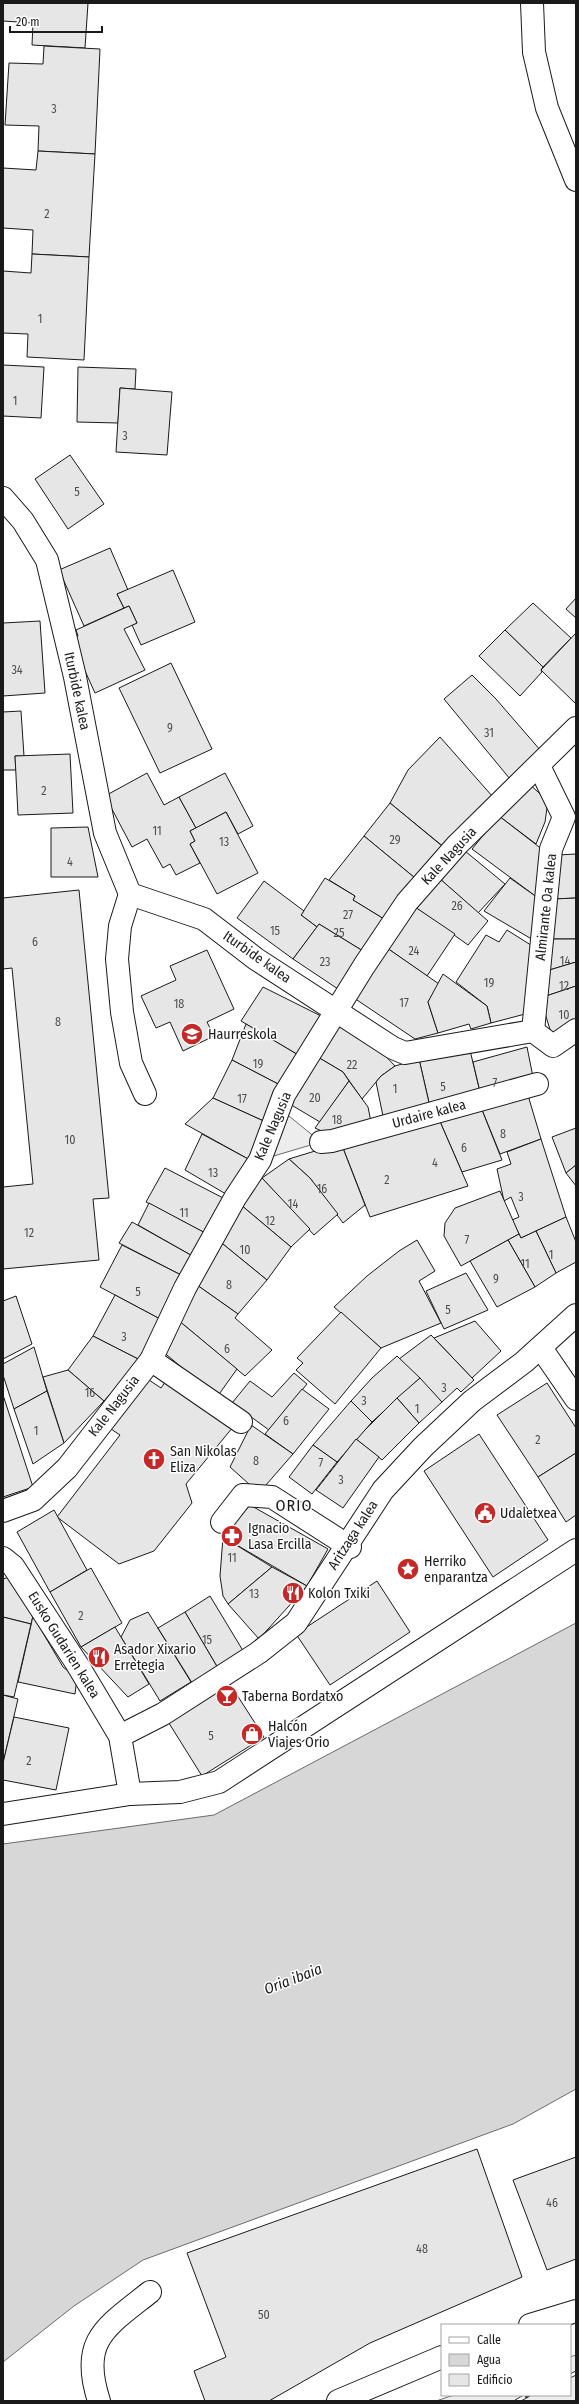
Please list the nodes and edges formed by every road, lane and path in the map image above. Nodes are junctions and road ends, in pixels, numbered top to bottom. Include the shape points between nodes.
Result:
1 (532, 3) edge
2 (576, 180) edge
3 (3, 498) edge
4 (576, 728) edge
5 (538, 766) junction
6 (570, 819) edge
7 (130, 894) junction
8 (336, 1010) junction
9 (576, 1030) edge
10 (533, 1031) junction
11 (537, 1084) dead end
12 (145, 1094) dead end
13 (321, 1142) dead end
14 (576, 1315) edge
15 (541, 1348) junction
16 (151, 1360) junction
17 (576, 1398) edge
18 (241, 1422) dead end
19 (3, 1511) edge
20 (222, 1522) dead end
21 (348, 1546) junction
22 (576, 1550) edge
23 (3, 1558) edge
24 (120, 1736) junction
25 (130, 1794) junction
26 (3, 1814) edge
27 (150, 2292) dead end
28 (576, 2311) edge
29 (533, 2324) edge
30 (441, 2357) edge
31 (99, 2401) edge
32 (338, 2401) edge

1 - 2 main road via 534,52 547,108
3 - 7 main road, Iturbide kalea via 23,521 47,560 75,677 105,833
4 - 5 main road, Kale Nagusia
5 - 6 main road, Almirante Oa kalea
5 - 8 main road, Kale Nagusia via 457,845 407,902
6 - 10 main road, Almirante Oa kalea via 551,849
7 - 8 main road, Iturbide kalea via 204,919 256,959
7 - 12 main road via 120,926 118,960 122,1012 131,1063
8 - 10 main road, Iturbide kalea via 393,1048 405,1053
8 - 16 main road, Kale Nagusia via 284,1095 260,1160 235,1198 185,1288
9 - 10 main road via 553,1046
11 - 13 main road, Urdaire kalea
14 - 15 main road, Aritzaga kalea
15 - 17 main road
15 - 21 main road, Aritzaga kalea via 472,1401 422,1447 382,1490
16 - 18 main road
16 - 19 main road, Kale Nagusia via 67,1468 33,1500
20 - 21 main road via 243,1495 272,1497
21 - 24 main road, Aritzaga kalea via 296,1623 258,1653 163,1714
22 - 25 main road via 219,1782 180,1792
23 - 24 main road, Eusko Gudarien kalea via 13,1566
24 - 25 main road
25 - 26 main road
27 - 31 main road via 105,2328 92,2352 92,2380
28 - 29 main road
30 - 32 main road

